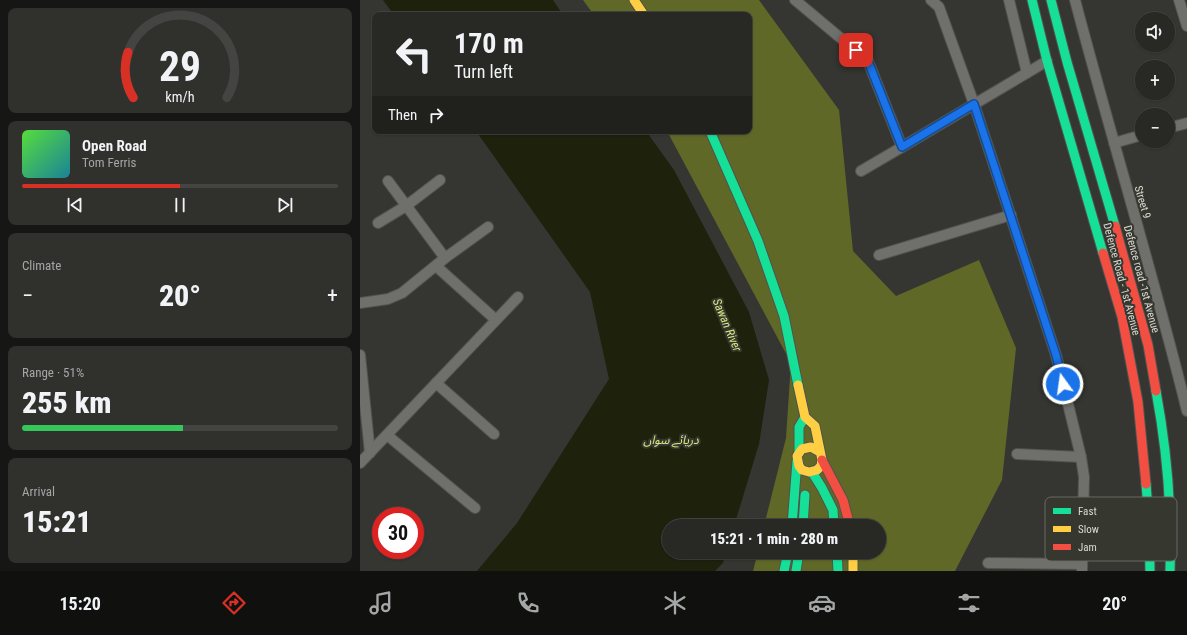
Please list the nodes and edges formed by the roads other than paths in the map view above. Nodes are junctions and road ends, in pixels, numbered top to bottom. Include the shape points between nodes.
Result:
1 (634, 0) edge
2 (795, 0) edge
3 (931, 0) edge
4 (1009, 0) edge
5 (1032, 0) edge
6 (1051, 0) edge
7 (1076, 0) edge
8 (1179, 0) edge
9 (642, 12) edge
10 (1187, 26) edge
11 (1047, 61) junction
12 (1027, 73) junction
13 (974, 104) junction
14 (1187, 123) edge
15 (1076, 126) junction
16 (1175, 126) edge
17 (711, 134) edge
18 (1135, 137) edge
19 (1114, 143) junction
20 (902, 147) junction
21 (861, 171) dead end
22 (440, 180) dead end
23 (388, 181) dead end
24 (406, 206) junction
25 (1011, 215) junction
26 (378, 223) dead end
27 (488, 226) dead end
28 (879, 255) dead end
29 (445, 258) junction
30 (436, 266) junction
31 (518, 297) dead end
32 (360, 303) edge
33 (496, 320) junction
34 (360, 355) edge
35 (436, 383) junction
36 (1187, 411) edge
37 (805, 417) junction
38 (494, 434) dead end
39 (387, 435) junction
40 (370, 453) junction
41 (1018, 454) dead end
42 (821, 456) junction
43 (798, 457) junction
44 (1080, 458) junction
45 (360, 463) edge
46 (808, 477) junction
47 (1084, 497) edge
48 (1147, 497) edge
49 (1168, 497) edge
50 (475, 508) dead end
51 (793, 519) edge
52 (804, 519) edge
53 (834, 519) edge
54 (849, 519) edge
55 (787, 559) edge
56 (798, 559) edge
57 (837, 559) edge
58 (853, 559) edge
59 (1150, 561) edge
60 (1170, 561) edge
61 (988, 563) dead end
62 (1082, 568) edge
63 (784, 571) edge
64 (796, 571) edge
65 (838, 571) edge
66 (853, 571) edge
67 (1150, 571) edge
68 (1170, 571) edge

1 - 9 main road
2 - 20 street via 868,61
3 - 13 street via 939,8
4 - 12 street
5 - 11 main road, Defence Road - 1st Avenue
6 - 15 main road, Defence road -1st Avenue via 1067,62
7 - 19 street, Street 9
8 - 10 street
11 - 12 street
11 - 15 main road, Defence Road - 1st Avenue
12 - 13 street
13 - 20 street
13 - 25 street
14 - 16 street
15 - 48 main road, Defence Road - 1st Avenue via 1122,317 1138,402
15 - 49 main road, Defence road -1st Avenue via 1148,345 1164,435
17 - 37 main road via 758,242 784,316
18 - 19 street
19 - 36 street, Street 9
20 - 21 street
22 - 24 street
23 - 24 street
24 - 26 street
24 - 29 street
25 - 28 street
25 - 44 street via 1056,355
27 - 29 street
29 - 30 street
30 - 32 street via 402,293
30 - 33 street
31 - 33 street
33 - 35 street
34 - 40 street
35 - 38 street
35 - 39 street
37 - 42 main road via 815,426
37 - 43 main road via 799,427
39 - 40 street
39 - 50 street
40 - 45 street
41 - 44 street
42 - 43 main road via 816,449 807,447
42 - 46 main road via 821,466
42 - 54 main road via 836,484
43 - 46 main road via 799,466
43 - 51 main road
44 - 47 street via 1084,477
46 - 52 main road
46 - 53 main road via 822,488 833,510
55 - 63 main road
56 - 64 main road
57 - 65 main road
58 - 66 main road
59 - 67 main road, Defence Road - 1st Avenue
60 - 68 main road, Defence road -1st Avenue
61 - 62 street

